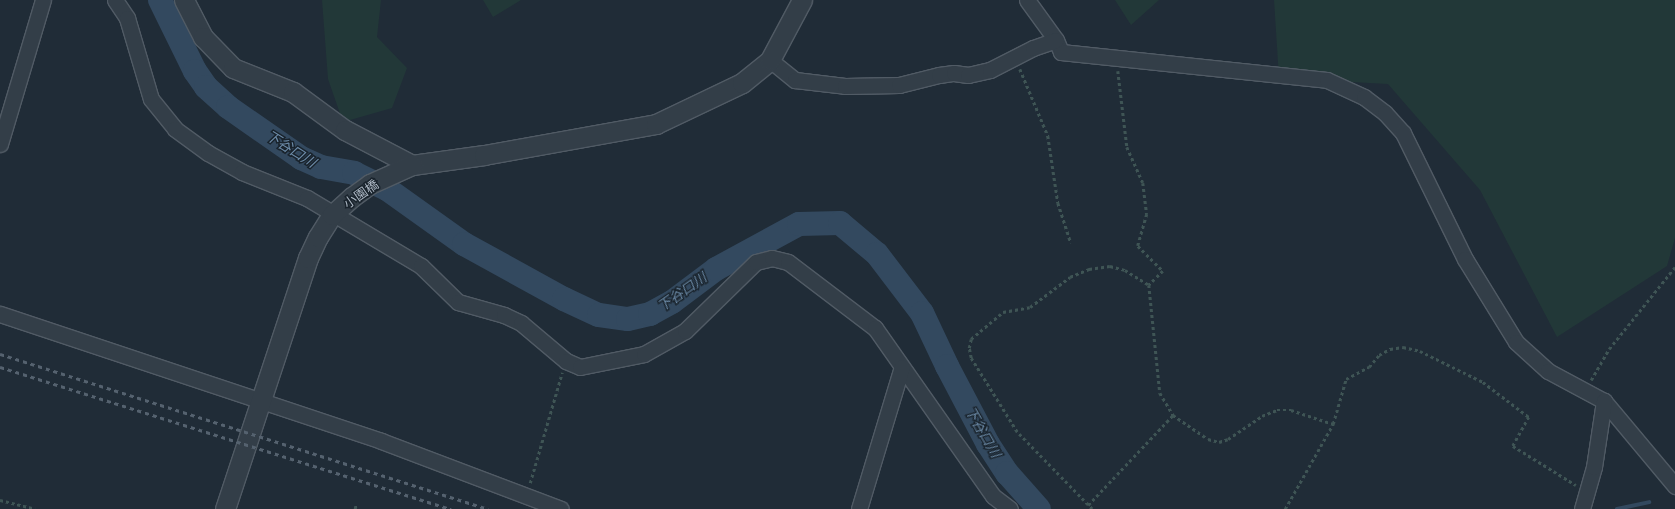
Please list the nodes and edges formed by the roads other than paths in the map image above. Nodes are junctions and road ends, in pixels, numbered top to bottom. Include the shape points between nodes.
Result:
1 (43, 0) edge
2 (115, 0) edge
3 (184, 0) edge
4 (802, 0) edge
5 (1027, 0) edge
6 (1056, 40) junction
7 (770, 60) junction
8 (0, 144) edge
9 (412, 165) junction
10 (332, 215) junction
11 (0, 314) edge
12 (902, 367) junction
13 (259, 401) junction
14 (1604, 401) junction
15 (1675, 486) edge
16 (225, 509) edge
17 (561, 509) edge
18 (859, 509) edge
19 (1010, 509) edge
20 (1582, 509) edge

1 - 8 street
2 - 10 street via 126,18 151,99 175,129 221,161 308,198
3 - 9 street via 203,37 233,68 293,92 345,130
4 - 7 street
5 - 6 street
6 - 7 street via 1033,48 990,70 968,75 939,75 899,85 845,86 795,80
6 - 14 street via 1061,52 1327,80 1364,97 1385,112 1404,133 1465,258 1516,342 1548,371
7 - 9 street, 小園橋 via 742,84 656,124 484,155
9 - 10 street, 小園橋 via 370,184
10 - 12 street via 421,266 458,302 504,315 521,323 566,360 580,368 644,354 685,331 756,262 772,258 788,262 875,328
10 - 13 street via 308,258
11 - 13 street
12 - 18 street
12 - 19 street via 993,496
13 - 16 street
13 - 17 street via 465,471
14 - 15 street
14 - 20 street via 1594,468

